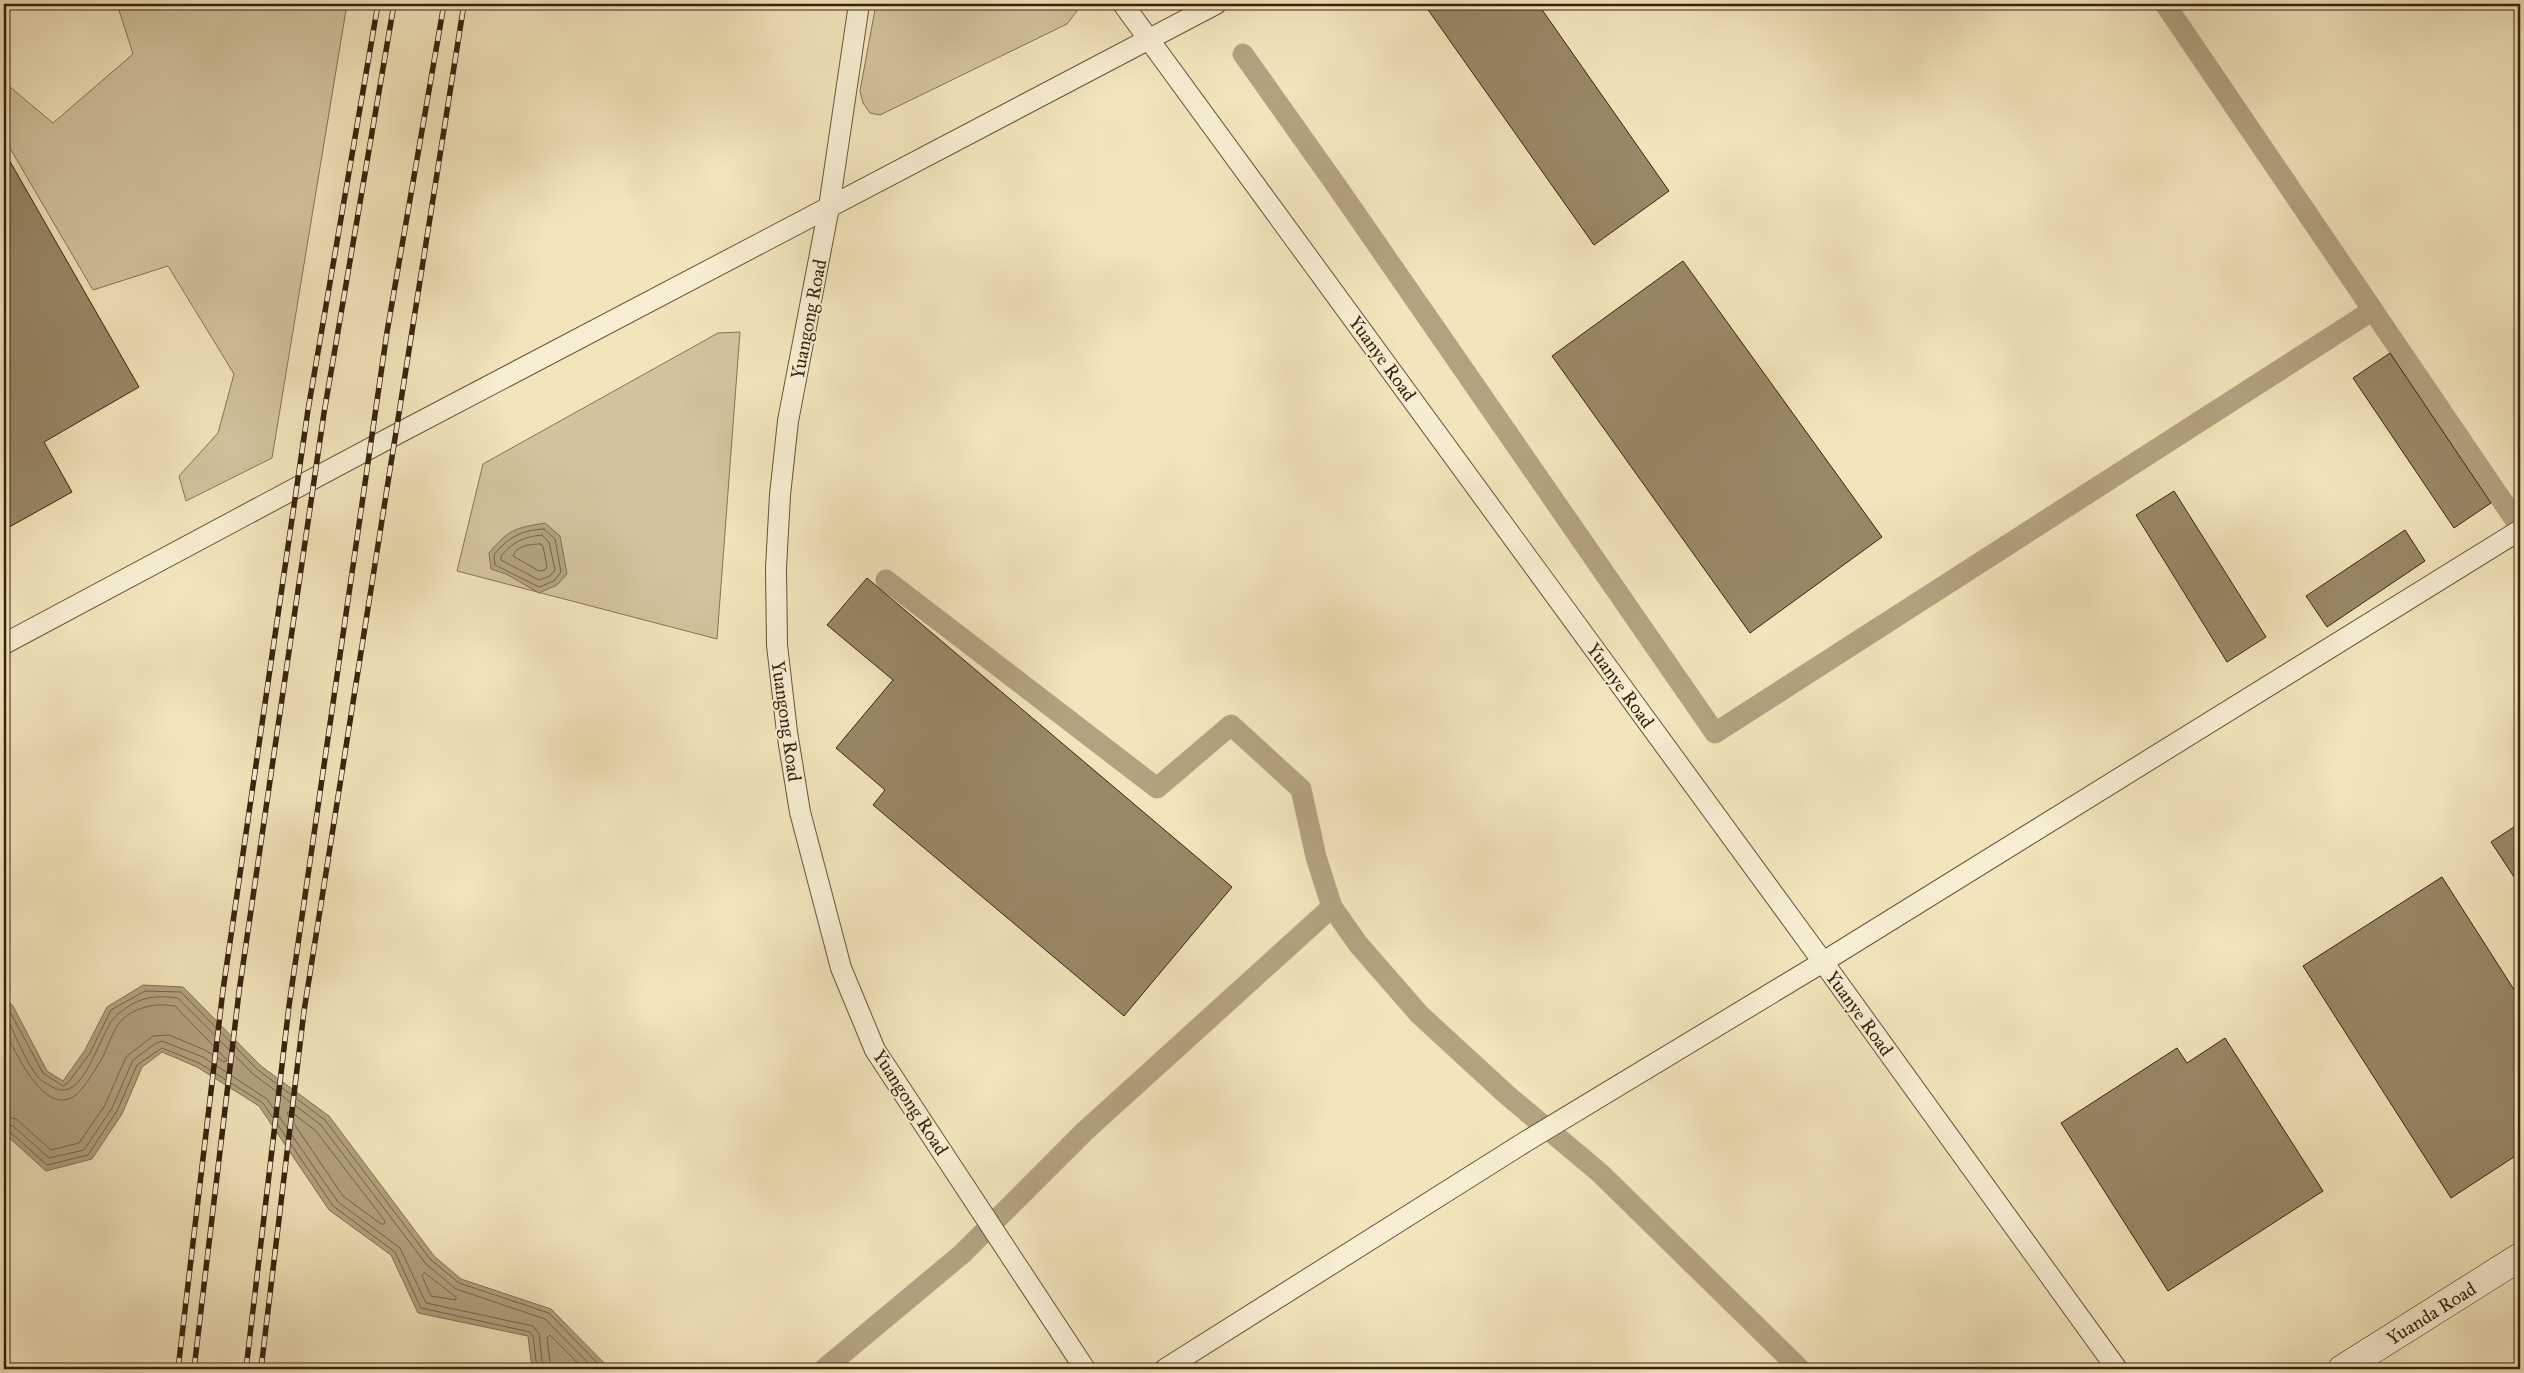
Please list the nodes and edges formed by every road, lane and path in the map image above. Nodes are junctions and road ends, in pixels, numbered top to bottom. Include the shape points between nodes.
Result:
1 (859, 4) edge
2 (1122, 4) edge
3 (1216, 4) edge
4 (1150, 38) junction
5 (829, 207) junction
6 (2520, 530) edge
7 (4, 644) edge
8 (1823, 962) junction
9 (2520, 1257) edge
10 (1085, 1369) edge
11 (1164, 1369) edge
12 (2117, 1369) edge
13 (2342, 1369) edge

1 - 5 street, Yuangong Road
2 - 4 street, Yuanye Road
3 - 4 street
4 - 5 street
4 - 8 street, Yuanye Road
5 - 7 street
5 - 10 street, Yuangong Road via 788,421 776,568 777,645 800,812 841,968 876,1050
6 - 8 street
8 - 11 street via 1580,1108
8 - 12 street, Yuanye Road
9 - 13 street, Yuanda Road

